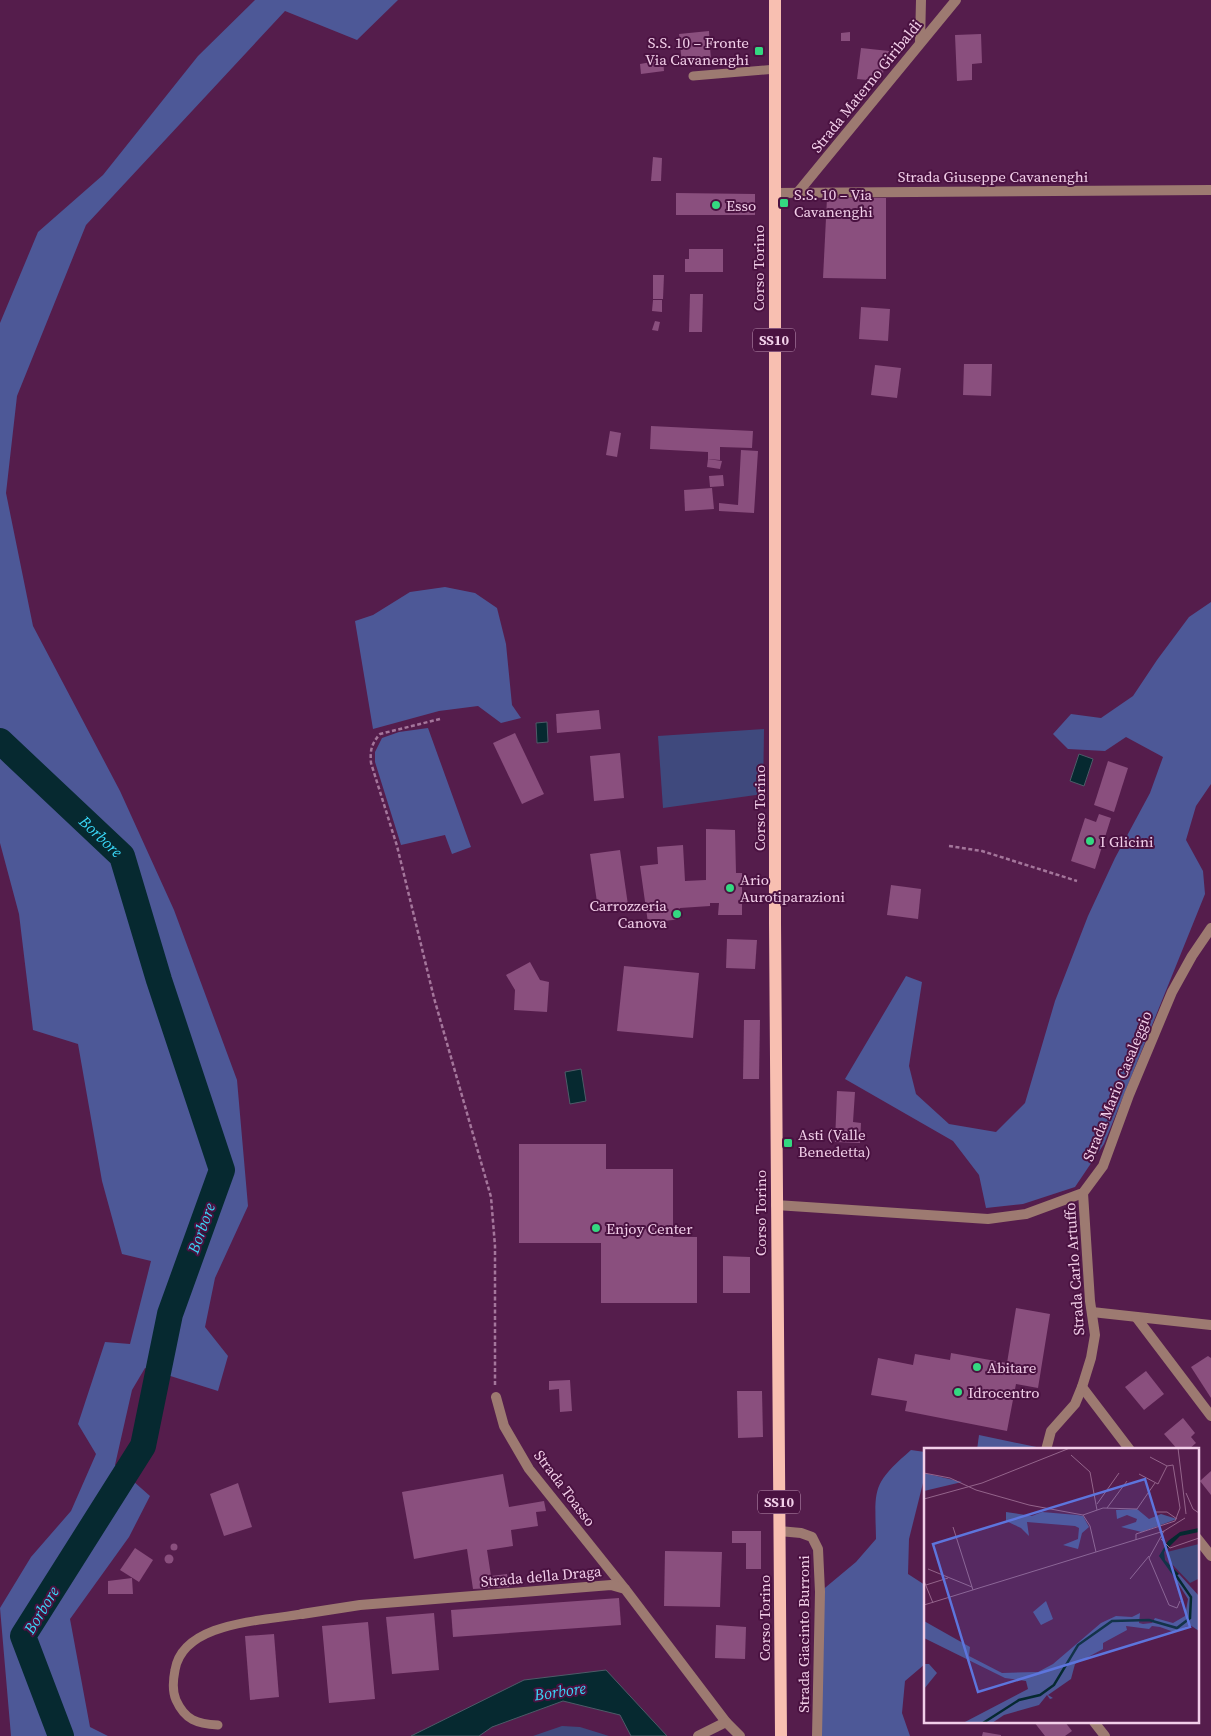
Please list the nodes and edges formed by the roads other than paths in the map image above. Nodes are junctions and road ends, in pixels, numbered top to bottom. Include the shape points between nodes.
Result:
1 (775, 0) edge
2 (921, 0) edge
3 (956, 0) edge
4 (920, 43) junction
5 (776, 69) junction
6 (693, 76) dead end
7 (1211, 190) edge
8 (799, 191) junction
9 (774, 193) junction
10 (1211, 928) edge
11 (1083, 1193) junction
12 (776, 1205) junction
13 (1092, 1312) junction
14 (1136, 1317) junction
15 (1211, 1325) edge
16 (1082, 1387) junction
17 (496, 1397) road end
18 (1211, 1416) edge
19 (1047, 1448) edge
20 (1128, 1448) edge
21 (779, 1531) junction
22 (1198, 1539) edge
23 (1211, 1556) edge
24 (625, 1589) junction
25 (302, 1614) joint
26 (726, 1722) junction
27 (1096, 1724) edge
28 (218, 1725) dead end
29 (698, 1736) edge
30 (740, 1736) edge
31 (781, 1736) edge
32 (818, 1736) edge
33 (1105, 1736) edge

1 - 5 main road, Corso Torino / SS10
2 - 4 street
3 - 4 street, Strada Materno Giribaldi
4 - 8 street, Strada Materno Giribaldi
5 - 6 lane
5 - 9 main road, Corso Torino / SS10
7 - 8 street, Strada Giuseppe Cavanenghi
8 - 9 street, Strada Giuseppe Cavanenghi
9 - 12 main road, Corso Torino / SS10
10 - 11 street, Strada Mario Casaleggio via 1172,992 1103,1166
11 - 12 street via 1026,1214 988,1219
11 - 13 street, Strada Carlo Artuffo
12 - 21 main road, Corso Torino / SS10
13 - 14 street
13 - 16 street, Strada Carlo Artuffo via 1095,1335 1092,1358
14 - 15 street
14 - 18 street
16 - 19 street, Strada Carlo Artuffo via 1075,1404 1051,1431
16 - 20 street
17 - 24 street, Strada Toasso via 504,1426 530,1469
21 - 31 main road, Corso Torino / SS10
21 - 32 street, Strada Giacinto Burroni via 812,1537 818,1549
22 - 23 street
24 - 25 street, Strada della Draga via 611,1585 360,1606
24 - 26 street
25 - 28 lane via 210,1631 185,1647 176,1662 175,1698 184,1716 200,1724
26 - 29 street
26 - 30 street
27 - 33 street

